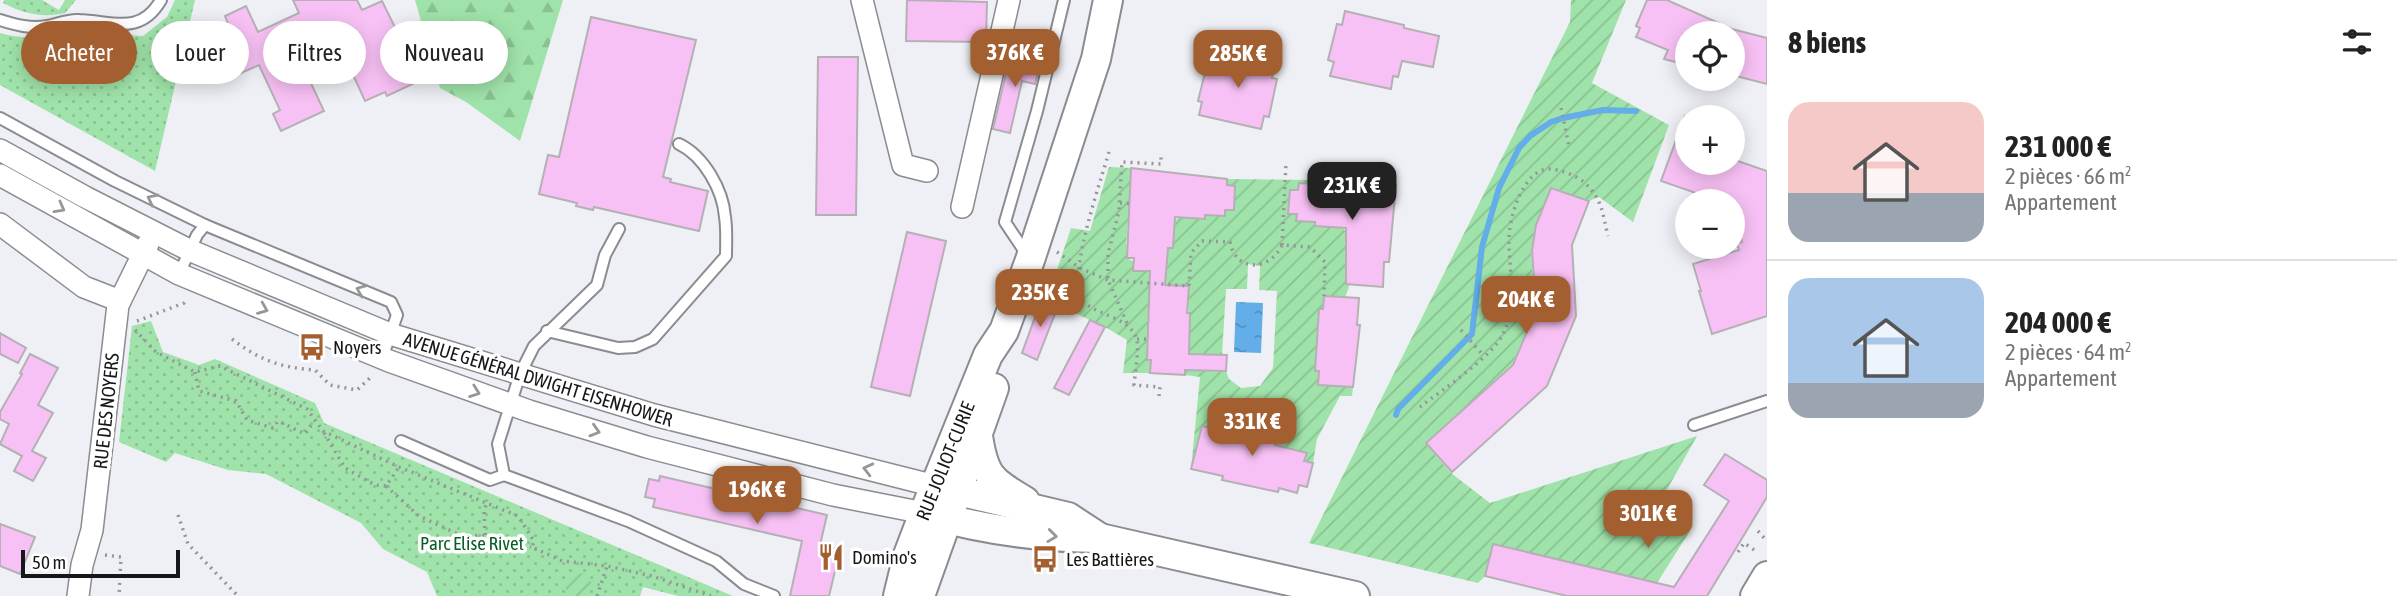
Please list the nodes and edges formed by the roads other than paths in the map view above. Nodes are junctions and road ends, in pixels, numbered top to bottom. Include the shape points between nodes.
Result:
1 (161, 0) edge
2 (862, 0) edge
3 (1009, 0) edge
4 (1064, 0) edge
5 (1108, 0) edge
6 (0, 20) edge
7 (0, 117) edge
8 (679, 144) dead end
9 (0, 150) edge
10 (928, 171) dead end
11 (0, 175) edge
12 (962, 207) dead end
13 (0, 224) edge
14 (205, 226) junction
15 (619, 229) dead end
16 (153, 232) junction
17 (189, 250) junction
18 (1033, 252) junction
19 (142, 254) junction
20 (186, 277) junction
21 (120, 300) junction
22 (547, 331) junction
23 (1004, 331) junction
24 (390, 334) junction
25 (385, 360) junction
26 (520, 374) junction
27 (1767, 401) edge
28 (512, 405) junction
29 (1694, 425) dead end
30 (978, 436) junction
31 (401, 441) dead end
32 (505, 475) junction
33 (946, 489) junction
34 (1043, 511) junction
35 (936, 516) junction
36 (1100, 538) junction
37 (78, 596) edge
38 (774, 596) edge
39 (898, 596) edge
40 (920, 596) edge
41 (1354, 596) edge

1 - 6 lane via 152,14 131,24 77,19 32,27
2 - 10 street via 903,166
3 - 12 street
4 - 18 lane via 1005,222
5 - 18 main road, RUE JOLIOT-CURIE via 1096,59
14 -> 7 lane
8 - 22 lane via 691,149 714,180 725,214 726,256 653,339 635,347 618,348
9 - 16 street, AVENUE GÉNÉRAL DWIGHT EISENHOWER
11 -> 19 street, AVENUE GÉNÉRAL DWIGHT EISENHOWER
13 - 21 street via 84,287
14 - 17 lane
24 -> 14 lane via 397,316 391,302
15 - 22 lane via 605,255 597,285
16 - 17 street, AVENUE GÉNÉRAL DWIGHT EISENHOWER
16 - 19 street, RUE DES NOYERS
17 - 20 lane
17 - 24 street, AVENUE GÉNÉRAL DWIGHT EISENHOWER
18 - 23 main road, RUE JOLIOT-CURIE
19 - 20 street, AVENUE GÉNÉRAL DWIGHT EISENHOWER
19 - 21 street, RUE DES NOYERS
20 -> 25 street, AVENUE GÉNÉRAL DWIGHT EISENHOWER
21 - 37 street, RUE DES NOYERS via 92,530
22 - 26 lane
23 - 30 main road, RUE JOLIOT-CURIE via 1003,359
23 - 33 main road, RUE JOLIOT-CURIE via 988,355
24 - 25 lane
24 - 26 street, AVENUE GÉNÉRAL DWIGHT EISENHOWER
25 -> 28 street, AVENUE GÉNÉRAL DWIGHT EISENHOWER
26 - 28 lane
33 -> 26 street, AVENUE GÉNÉRAL DWIGHT EISENHOWER via 654,415
27 - 29 lane
28 - 32 lane via 498,444
28 -> 35 street, AVENUE GÉNÉRAL DWIGHT EISENHOWER via 760,477
30 - 33 main road, RUE JOLIOT-CURIE
30 - 34 main road via 982,462 999,487
31 - 32 lane via 490,480
32 - 38 lane via 628,521 716,561 744,584
33 - 34 main road, AVENUE GÉNÉRAL DWIGHT EISENHOWER
33 - 35 main road, RUE JOLIOT-CURIE
34 - 36 main road, AVENUE GÉNÉRAL DWIGHT EISENHOWER via 1068,517
35 -> 36 main road, AVENUE GÉNÉRAL DWIGHT EISENHOWER via 1052,537
35 - 39 main road, RUE JOLIOT-CURIE via 908,555
35 - 40 main road, RUE JOLIOT-CURIE
36 - 41 main road, AVENUE GÉNÉRAL DWIGHT EISENHOWER

